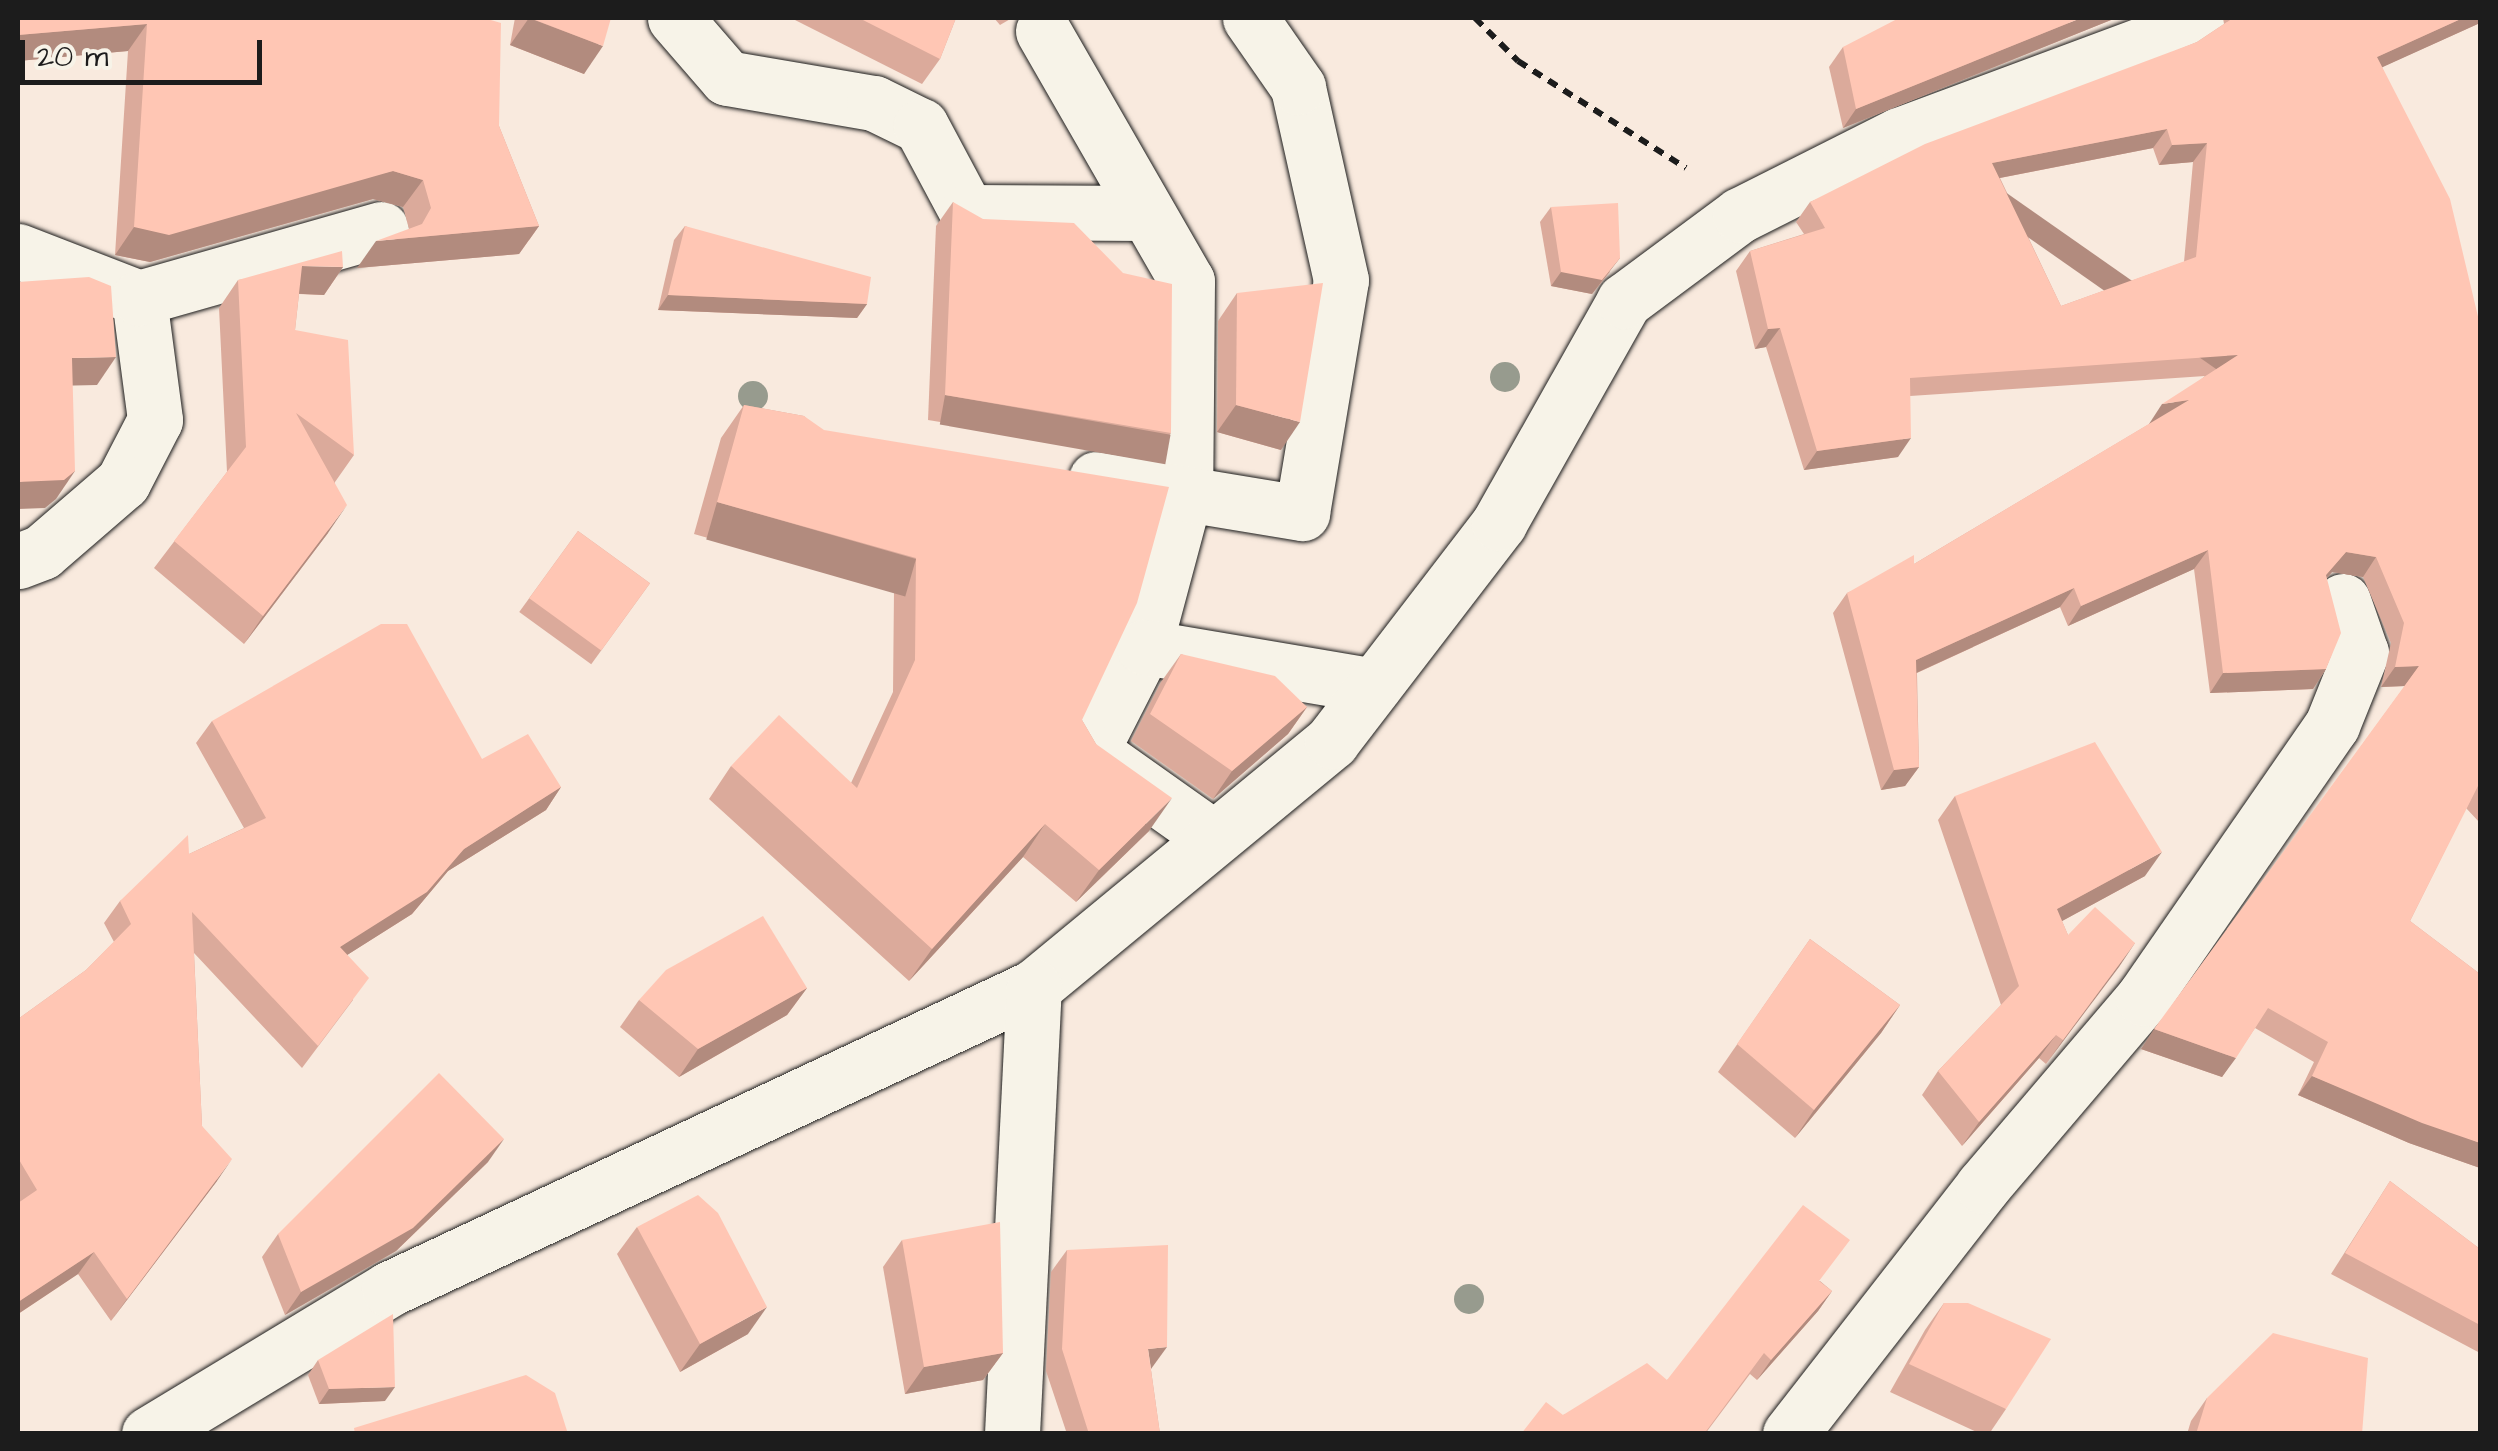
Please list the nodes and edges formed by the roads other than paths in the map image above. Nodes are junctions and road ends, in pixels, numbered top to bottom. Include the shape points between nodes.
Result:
1 (675, 18) edge
2 (1250, 18) edge
3 (2197, 18) edge
4 (1043, 31) dead end
5 (1148, 213) junction
6 (381, 230) dead end
7 (18, 251) edge
8 (139, 298) junction
9 (1052, 472) edge
10 (1186, 494) junction
11 (18, 561) edge
12 (2343, 601) dead end
13 (1144, 648) junction
14 (1374, 686) junction
15 (1210, 836) junction
16 (1034, 988) junction
17 (149, 1434) edge
18 (1012, 1434) edge
19 (1790, 1434) edge

1 - 5 street via 728,78 874,104 921,126 967,212
2 - 10 street via 1298,87 1341,280 1302,513
3 - 14 street via 2168,36 1900,135 1740,215 1624,301 1499,523
4 - 5 street
5 - 10 street via 1187,281
6 - 8 street
7 - 8 street
8 - 11 street via 155,420 123,482 42,552
9 - 10 street
10 - 13 street
12 - 19 street via 2361,653 2332,725 2143,998 1983,1186
13 - 14 street
13 - 15 street via 1091,751
14 - 15 street via 1332,740
15 - 16 street via 1156,892
16 - 17 street via 389,1289
16 - 18 street

